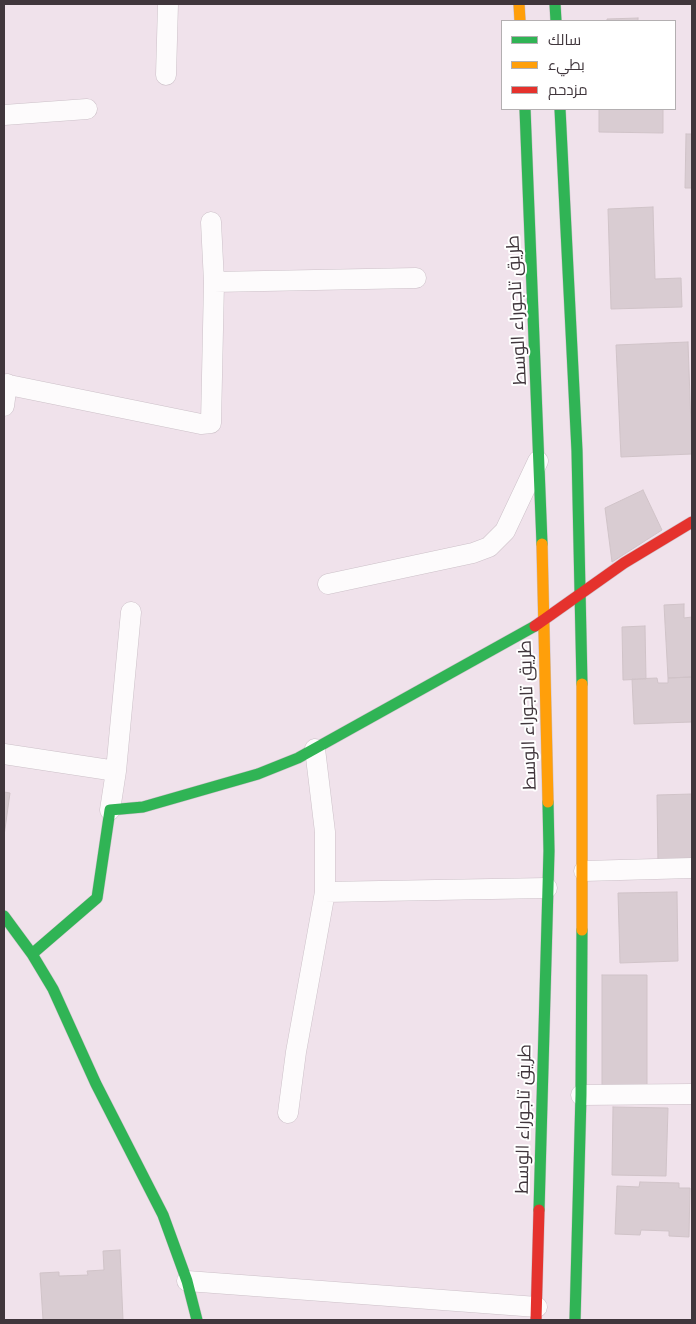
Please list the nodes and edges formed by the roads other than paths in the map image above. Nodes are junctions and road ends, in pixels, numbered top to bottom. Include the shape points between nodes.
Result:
1 (168, 4) edge
2 (519, 4) edge
3 (555, 4) edge
4 (520, 20) edge
5 (556, 20) edge
6 (166, 75) dead end
7 (86, 109) dead end
8 (524, 110) edge
9 (560, 110) edge
10 (4, 116) edge
11 (212, 222) dead end
12 (416, 278) dead end
13 (214, 282) junction
14 (5, 384) edge
15 (4, 406) edge
16 (540, 454) junction
17 (692, 522) edge
18 (328, 584) dead end
19 (579, 597) junction
20 (132, 612) dead end
21 (543, 622) junction
22 (315, 749) junction
23 (4, 754) edge
24 (116, 771) junction
25 (110, 810) junction
26 (692, 868) edge
27 (584, 871) junction
28 (547, 888) junction
29 (325, 892) junction
30 (4, 916) edge
31 (32, 954) junction
32 (692, 1094) edge
33 (581, 1095) junction
34 (288, 1112) dead end
35 (187, 1281) junction
36 (536, 1314) edge
37 (197, 1320) edge
38 (574, 1320) edge

1 - 6 street
2 - 4 main road
3 - 5 main road
7 - 10 street
8 - 16 main road, طريق تاجوراء الوسط
9 - 19 main road via 577,451
11 - 13 street
12 - 13 street
13 - 14 street via 211,423 201,424
14 - 15 street
16 - 18 street via 505,531 489,547
16 - 21 main road, طريق تاجوراء الوسط
17 - 19 main road via 624,563
19 - 21 main road
19 - 27 main road
20 - 24 street
21 - 22 main road
21 - 28 main road, طريق تاجوراء الوسط via 549,851
22 - 25 main road via 258,774 143,807
22 - 29 street via 325,832
23 - 24 street
24 - 25 street
25 - 31 main road via 97,898
26 - 27 street
27 - 33 main road
28 - 29 street
28 - 36 main road, طريق تاجوراء الوسط
29 - 34 street
30 - 31 main road
31 - 35 main road via 53,989 96,1084 163,1215
32 - 33 street
33 - 38 main road
35 - 36 street
35 - 37 main road

